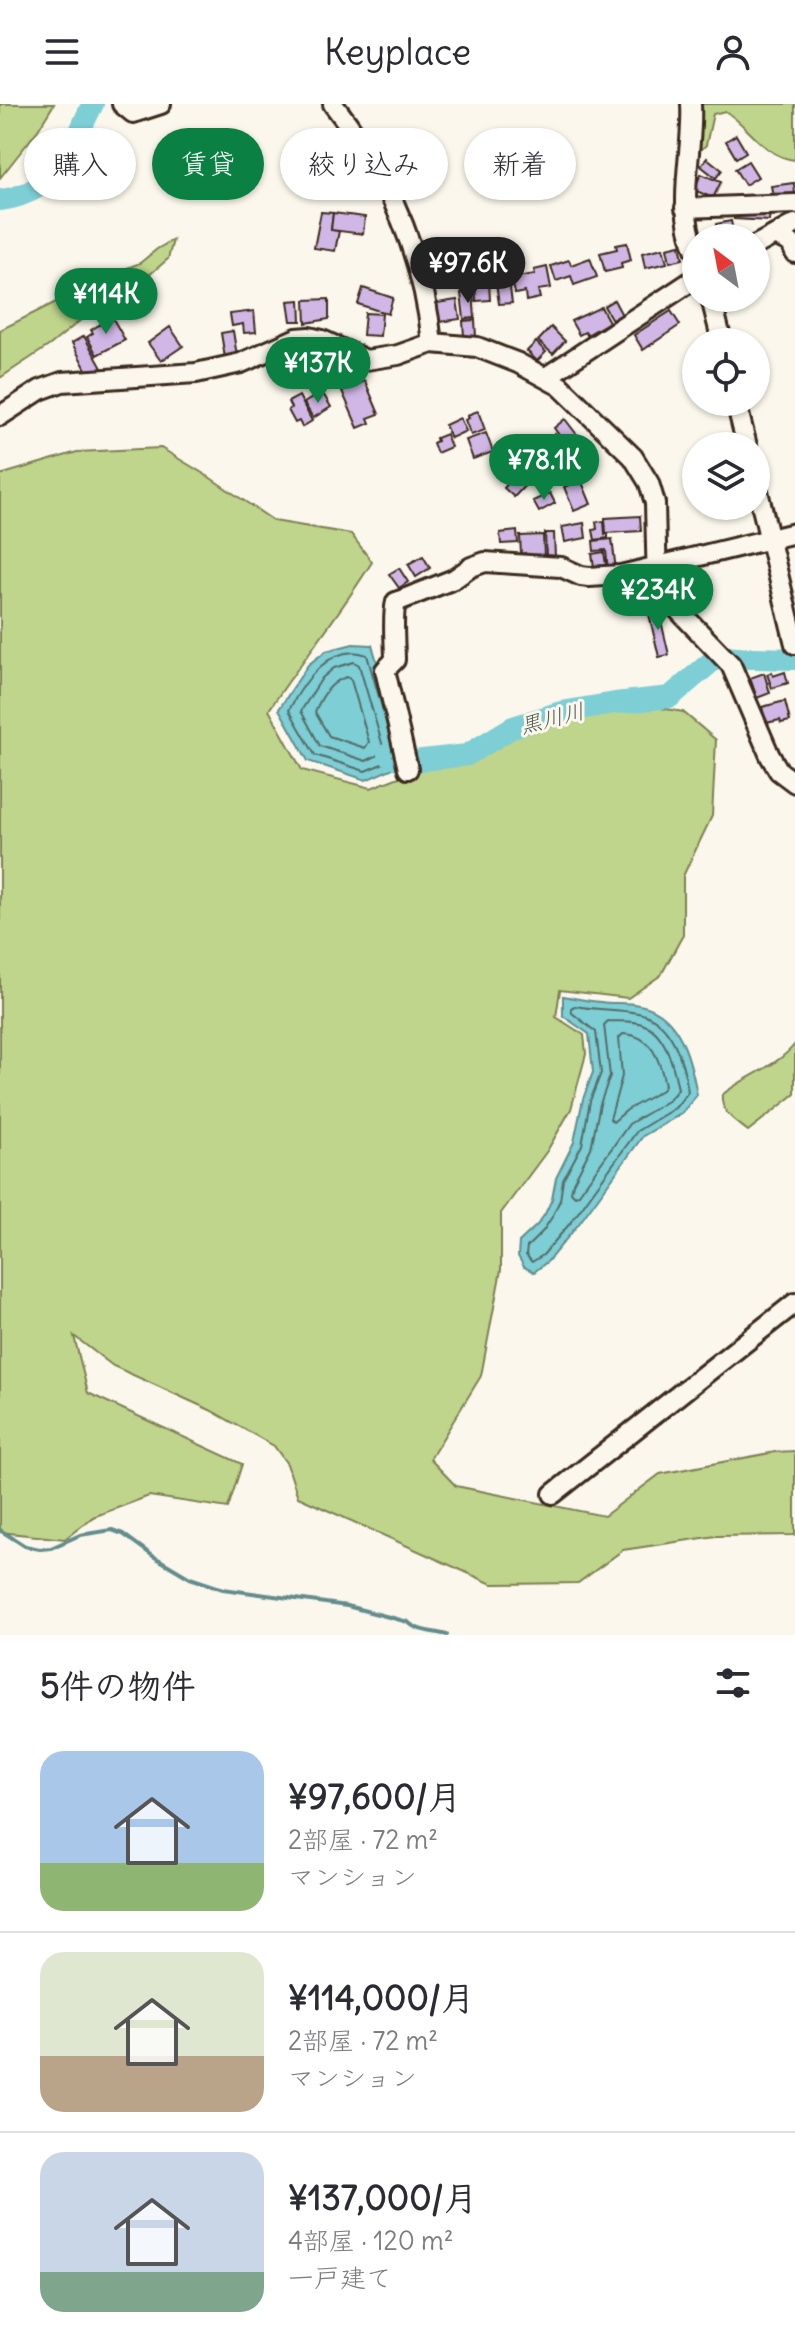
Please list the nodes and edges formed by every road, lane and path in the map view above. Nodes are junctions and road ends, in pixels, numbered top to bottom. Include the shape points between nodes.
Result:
1 (122, 104) edge
2 (161, 104) edge
3 (333, 104) edge
4 (691, 104) edge
5 (795, 204) edge
6 (685, 208) junction
7 (688, 224) edge
8 (795, 224) edge
9 (775, 235) junction
10 (770, 238) edge
11 (795, 253) edge
12 (682, 287) edge
13 (432, 343) junction
14 (546, 377) junction
15 (0, 416) edge
16 (765, 520) edge
17 (795, 533) edge
18 (770, 539) junction
19 (656, 565) junction
20 (795, 644) edge
21 (408, 769) dead end
22 (795, 783) edge
23 (795, 1303) edge
24 (553, 1494) dead end

1 - 2 street via 133,113
3 - 13 street via 393,198 417,259
4 - 6 street
5 - 6 street
6 - 7 street
8 - 9 street
9 - 10 street
9 - 11 street via 791,243
12 - 14 street
13 - 14 street via 485,350
13 - 15 street via 366,360 322,340 297,338 241,363 196,373 62,382
14 - 19 street via 633,457 649,483 655,503
16 - 18 street
17 - 18 street
18 - 19 street
18 - 20 street
19 - 21 street via 589,577 561,567 485,562 396,602 395,660 385,670
19 - 22 street via 657,588 731,665 770,756
23 - 24 street

